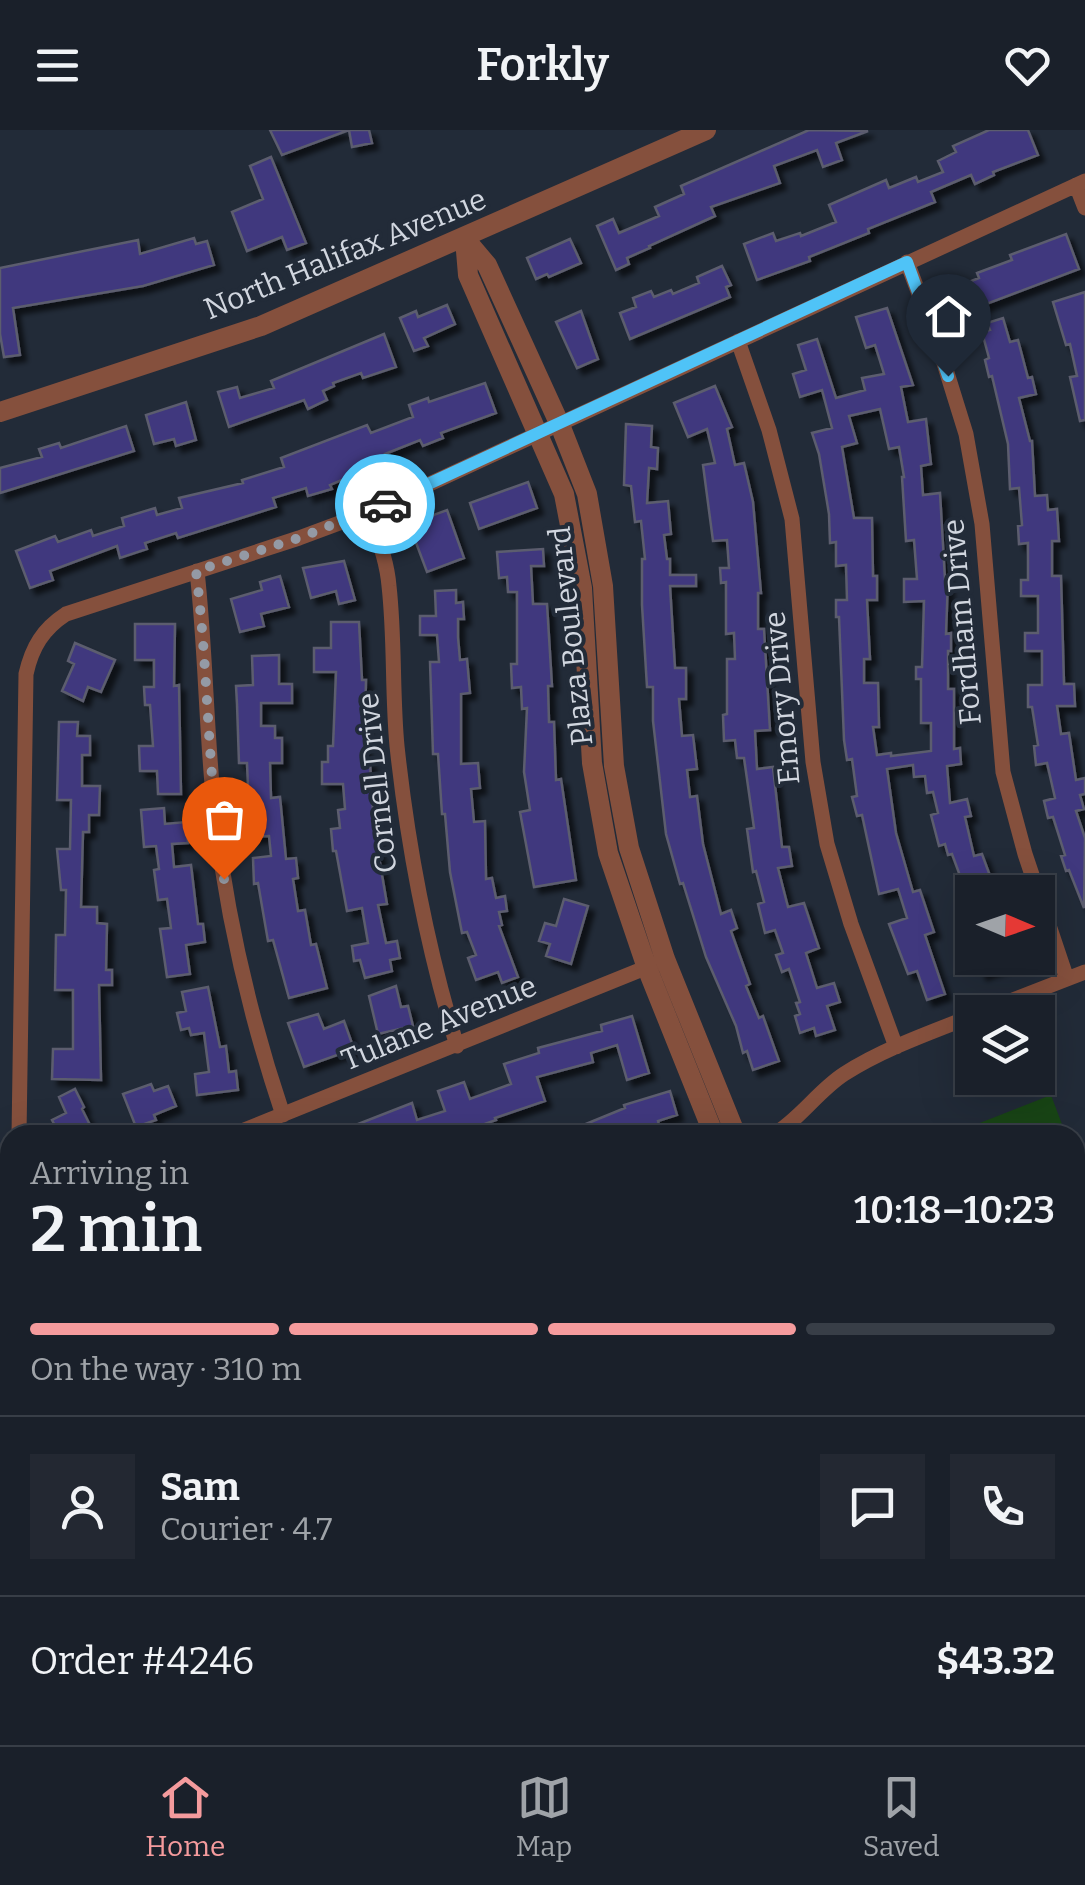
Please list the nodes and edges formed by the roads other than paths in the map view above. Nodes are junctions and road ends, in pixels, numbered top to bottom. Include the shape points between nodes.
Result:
1 (706, 130) edge
2 (1081, 183) edge
3 (1085, 208) edge
4 (465, 238) junction
5 (907, 262) junction
6 (738, 341) junction
7 (0, 412) edge
8 (560, 425) junction
9 (538, 435) junction
10 (368, 512) junction
11 (196, 571) junction
12 (656, 964) junction
13 (1085, 972) edge
14 (1067, 979) junction
15 (1026, 995) edge
16 (955, 1023) edge
17 (457, 1046) junction
18 (896, 1046) junction
19 (283, 1115) junction
20 (19, 1125) edge
21 (258, 1125) edge
22 (711, 1125) edge
23 (731, 1125) edge
24 (785, 1125) edge

1 - 4 street, North Halifax Avenue
2 - 3 street
2 - 5 street
4 - 7 street, North Halifax Avenue via 261,326
4 - 8 street, Plaza Boulevard via 487,265
4 - 9 street, Plaza Boulevard via 468,275
5 - 6 street
5 - 14 street, Fordham Drive via 966,434 982,524 1003,772
6 - 8 street
6 - 18 street, Emory Drive via 792,519 827,844
8 - 9 street
8 - 12 street, Plaza Boulevard via 587,494 602,586 614,766
9 - 10 street
9 - 12 street, Plaza Boulevard via 564,494 582,588 592,763 608,853
10 - 11 street
10 - 17 street, Cornell Drive via 389,584 396,741 410,856
11 - 19 street via 225,886 253,1020
11 - 20 street via 66,614 50,624 30,654
12 - 17 street, Tulane Avenue
12 - 22 street, Plaza Boulevard
12 - 23 street, Plaza Boulevard
13 - 14 street
14 - 15 street
16 - 18 street
17 - 19 street, Tulane Avenue
18 - 24 street via 842,1076
19 - 21 street, Tulane Avenue

